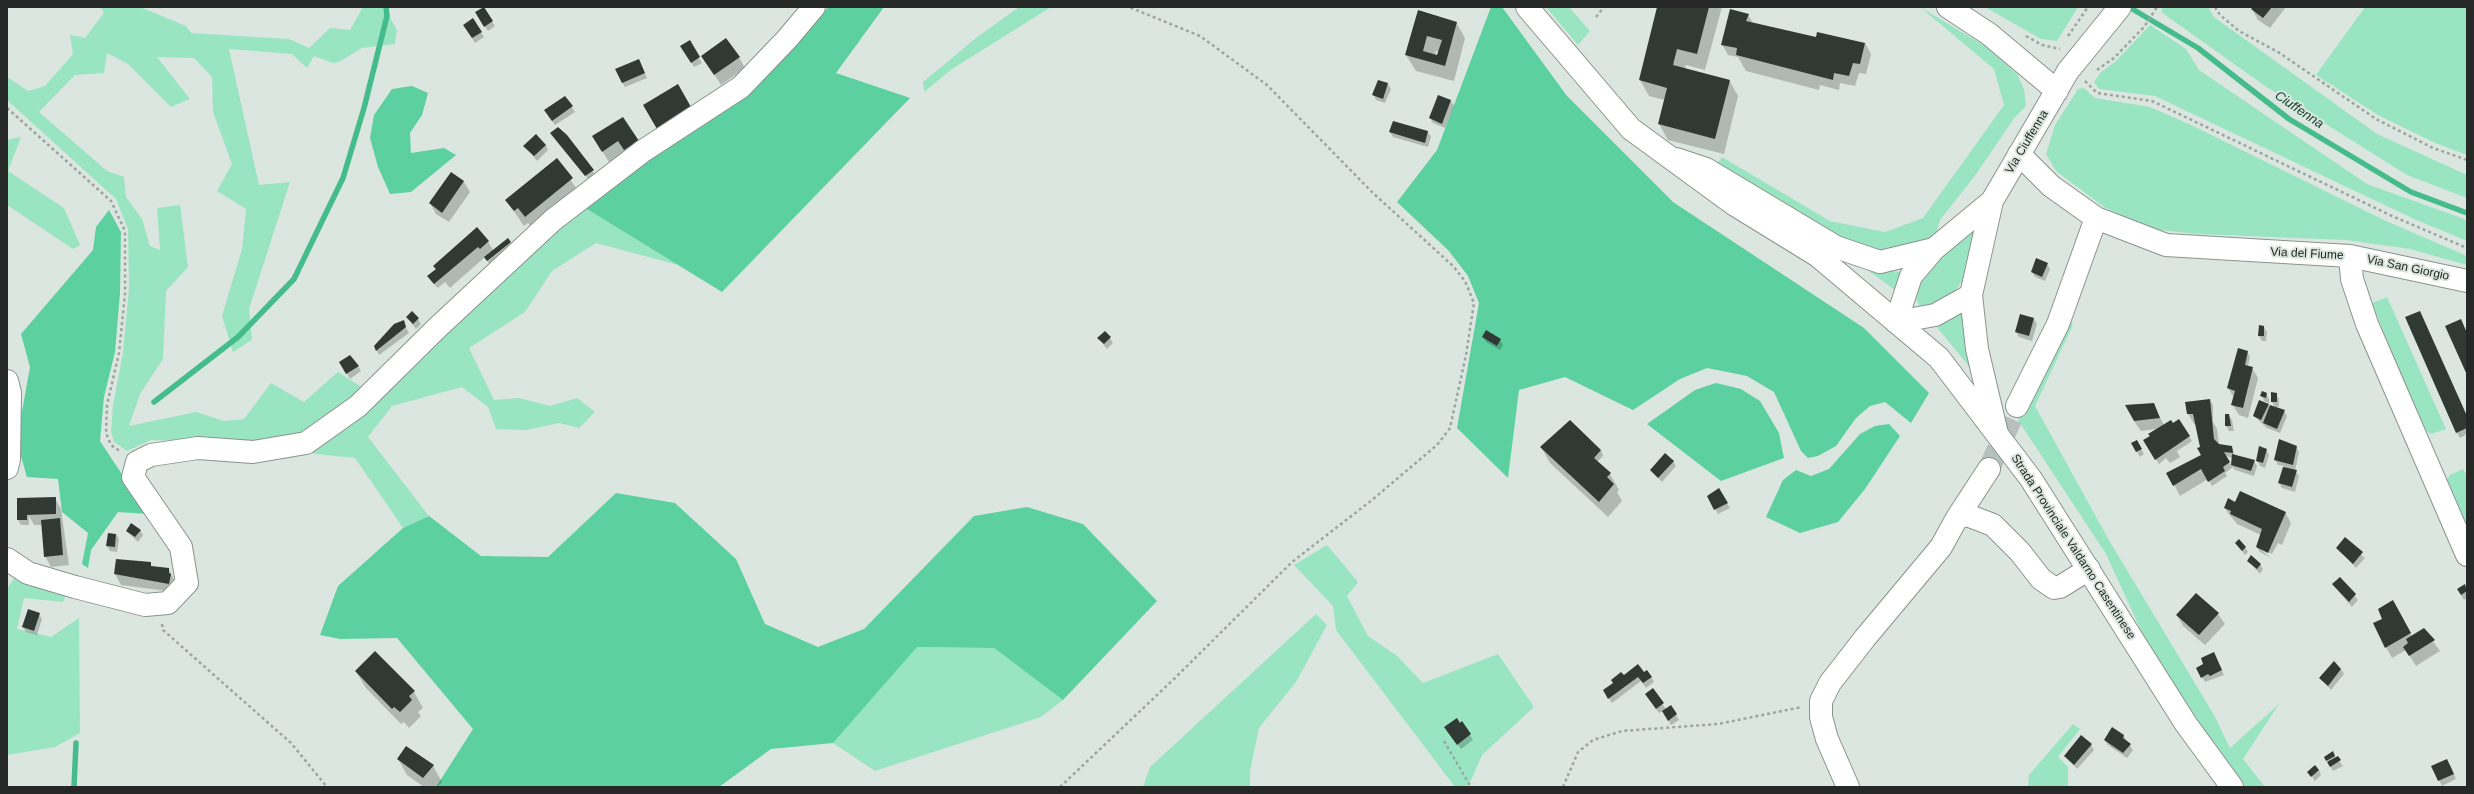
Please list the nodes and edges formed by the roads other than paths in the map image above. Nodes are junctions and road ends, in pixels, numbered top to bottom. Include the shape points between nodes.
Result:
1 (814, 7) edge
2 (1527, 7) edge
3 (1948, 7) edge
4 (2120, 7) edge
5 (2057, 91) junction
6 (2019, 154) junction
7 (1666, 155) junction
8 (1992, 201) junction
9 (2096, 218) junction
10 (1934, 249) junction
11 (2350, 256) junction
12 (2467, 281) edge
13 (1971, 294) junction
14 (1896, 322) junction
15 (7, 382) edge
16 (2017, 406) tunnel mouth
17 (1997, 434) junction
18 (7, 468) edge
19 (1989, 469) tunnel mouth
20 (1957, 518) junction
21 (2467, 555) edge
22 (7, 559) edge
23 (2088, 570) junction
24 (1848, 787) edge
25 (2232, 787) edge

1 - 22 street via 787,40 740,87 643,151 553,220 358,406 306,443 254,452 198,448 151,454 136,462 133,477 181,547 187,583 168,603 145,605 75,587 28,573
2 - 7 street, Strada Provinciale Valdarno Casentinese via 1631,129
3 - 5 street via 1989,34
4 - 5 street, Via Ciuffenna via 2074,47 2068,71
5 - 6 street, Via Ciuffenna
6 - 8 street, Via Ciuffenna
6 - 9 street, Via del Fiume via 2050,186
7 - 10 street, Strada Provinciale Valdarno Casentinese via 1706,170 1843,250 1880,262
7 - 14 street, Strada Provinciale Valdarno Casentinese via 1735,205 1818,256
8 - 10 street, Strada Provinciale Valdarno Casentinese
8 - 13 street, Via Ciuffenna
9 - 11 street, Via del Fiume via 2166,245
9 - 16 street via 2058,324
10 - 14 street, Strada Provinciale Valdarno Casentinese via 1911,276
11 - 12 street, Via San Giorgio
11 - 21 street, Via del Fiume via 2352,279 2367,324
13 - 14 street via 1935,315
13 - 17 street, Via Ciuffenna via 1977,349
14 - 17 street, Strada Provinciale Valdarno Casentinese via 1940,358
15 - 18 street via 10,393
17 - 23 street, Strada Provinciale Valdarno Casentinese via 2031,479
19 - 20 street
20 - 23 street via 1967,515 1993,525 2020,552 2041,579 2054,588
20 - 24 street via 1941,546 1856,650 1821,700 1821,717 1827,739
23 - 25 street, Strada Provinciale Valdarno Casentinese via 2186,724

